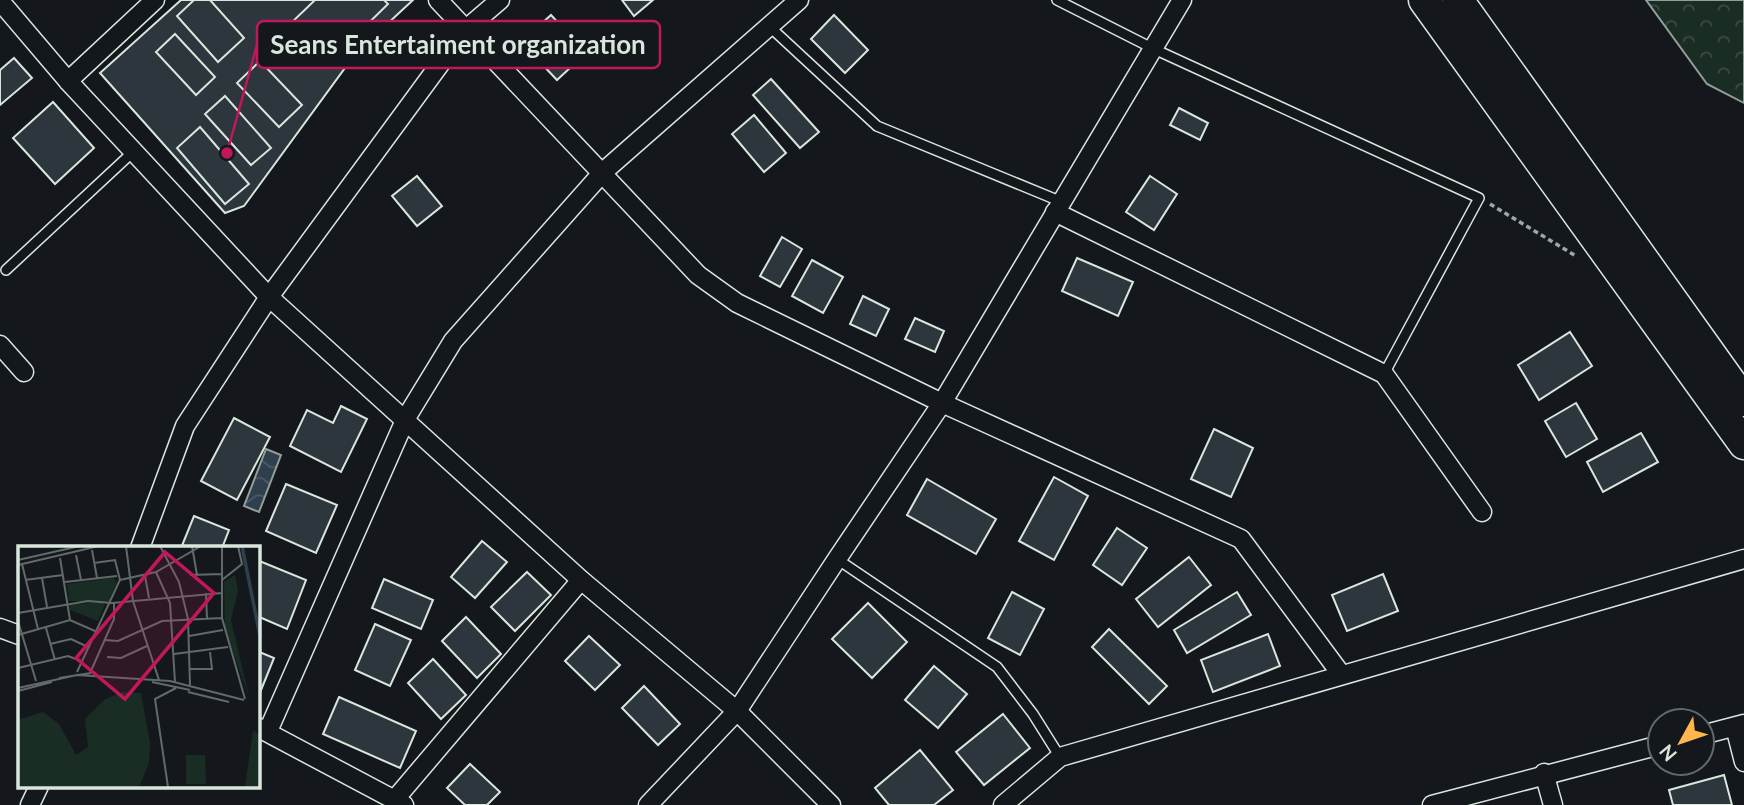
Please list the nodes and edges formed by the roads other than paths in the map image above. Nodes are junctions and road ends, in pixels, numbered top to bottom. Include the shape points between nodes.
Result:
1 (155, 0) edge
2 (438, 0) edge
3 (500, 0) edge
4 (799, 0) edge
5 (1057, 0) edge
6 (1182, 0) edge
7 (1424, 0) edge
8 (1458, 0) edge
9 (0, 1) edge
10 (770, 27) junction
11 (465, 30) junction
12 (1154, 49) junction
13 (68, 81) junction
14 (134, 151) junction
15 (603, 172) junction
16 (1058, 207) junction
17 (6, 270) dead end
18 (269, 297) junction
19 (0, 345) edge
20 (24, 372) dead end
21 (1384, 374) junction
22 (942, 403) junction
23 (406, 418) junction
24 (1739, 423) edge
25 (1744, 459) edge
26 (1482, 512) dead end
27 (140, 546) edge
28 (838, 559) junction
29 (1744, 559) edge
30 (581, 580) junction
31 (0, 628) edge
32 (18, 635) edge
33 (1341, 674) junction
34 (737, 711) junction
35 (1739, 726) edge
36 (263, 729) edge
37 (1716, 732) edge
38 (1646, 748) edge
39 (1060, 757) junction
40 (1744, 762) edge
41 (1544, 773) junction
42 (38, 788) edge
43 (400, 802) edge
44 (30, 805) edge
45 (648, 805) edge
46 (831, 805) edge
47 (1003, 805) edge
48 (1432, 805) edge
49 (1553, 805) edge

1 - 13 street
2 - 11 street
3 - 11 street
4 - 10 street
5 - 12 lane
6 - 12 street
7 - 24 main road
8 - 24 main road
9 - 13 street
10 - 15 street
10 - 16 lane via 877,127
11 - 15 street
11 - 18 street
12 - 16 street
12 - 21 lane via 1479,198
13 - 14 street
14 - 17 lane
14 - 18 street
15 - 22 street via 698,275 737,303
15 - 23 street via 453,341
16 - 21 street
16 - 22 street
18 - 23 street
18 - 27 street via 185,426
19 - 20 street
21 - 26 street
22 - 28 street
22 - 33 street via 1241,539
23 - 30 street
23 - 36 street
24 - 25 street
28 - 34 street
28 - 39 lane via 997,667
29 - 33 street
30 - 34 street
30 - 43 street
31 - 32 street
33 - 39 street
34 - 45 street
34 - 46 street
35 - 37 street
35 - 40 street
36 - 43 street
38 - 41 street
39 - 47 street
41 - 48 street
41 - 49 street
42 - 44 street

